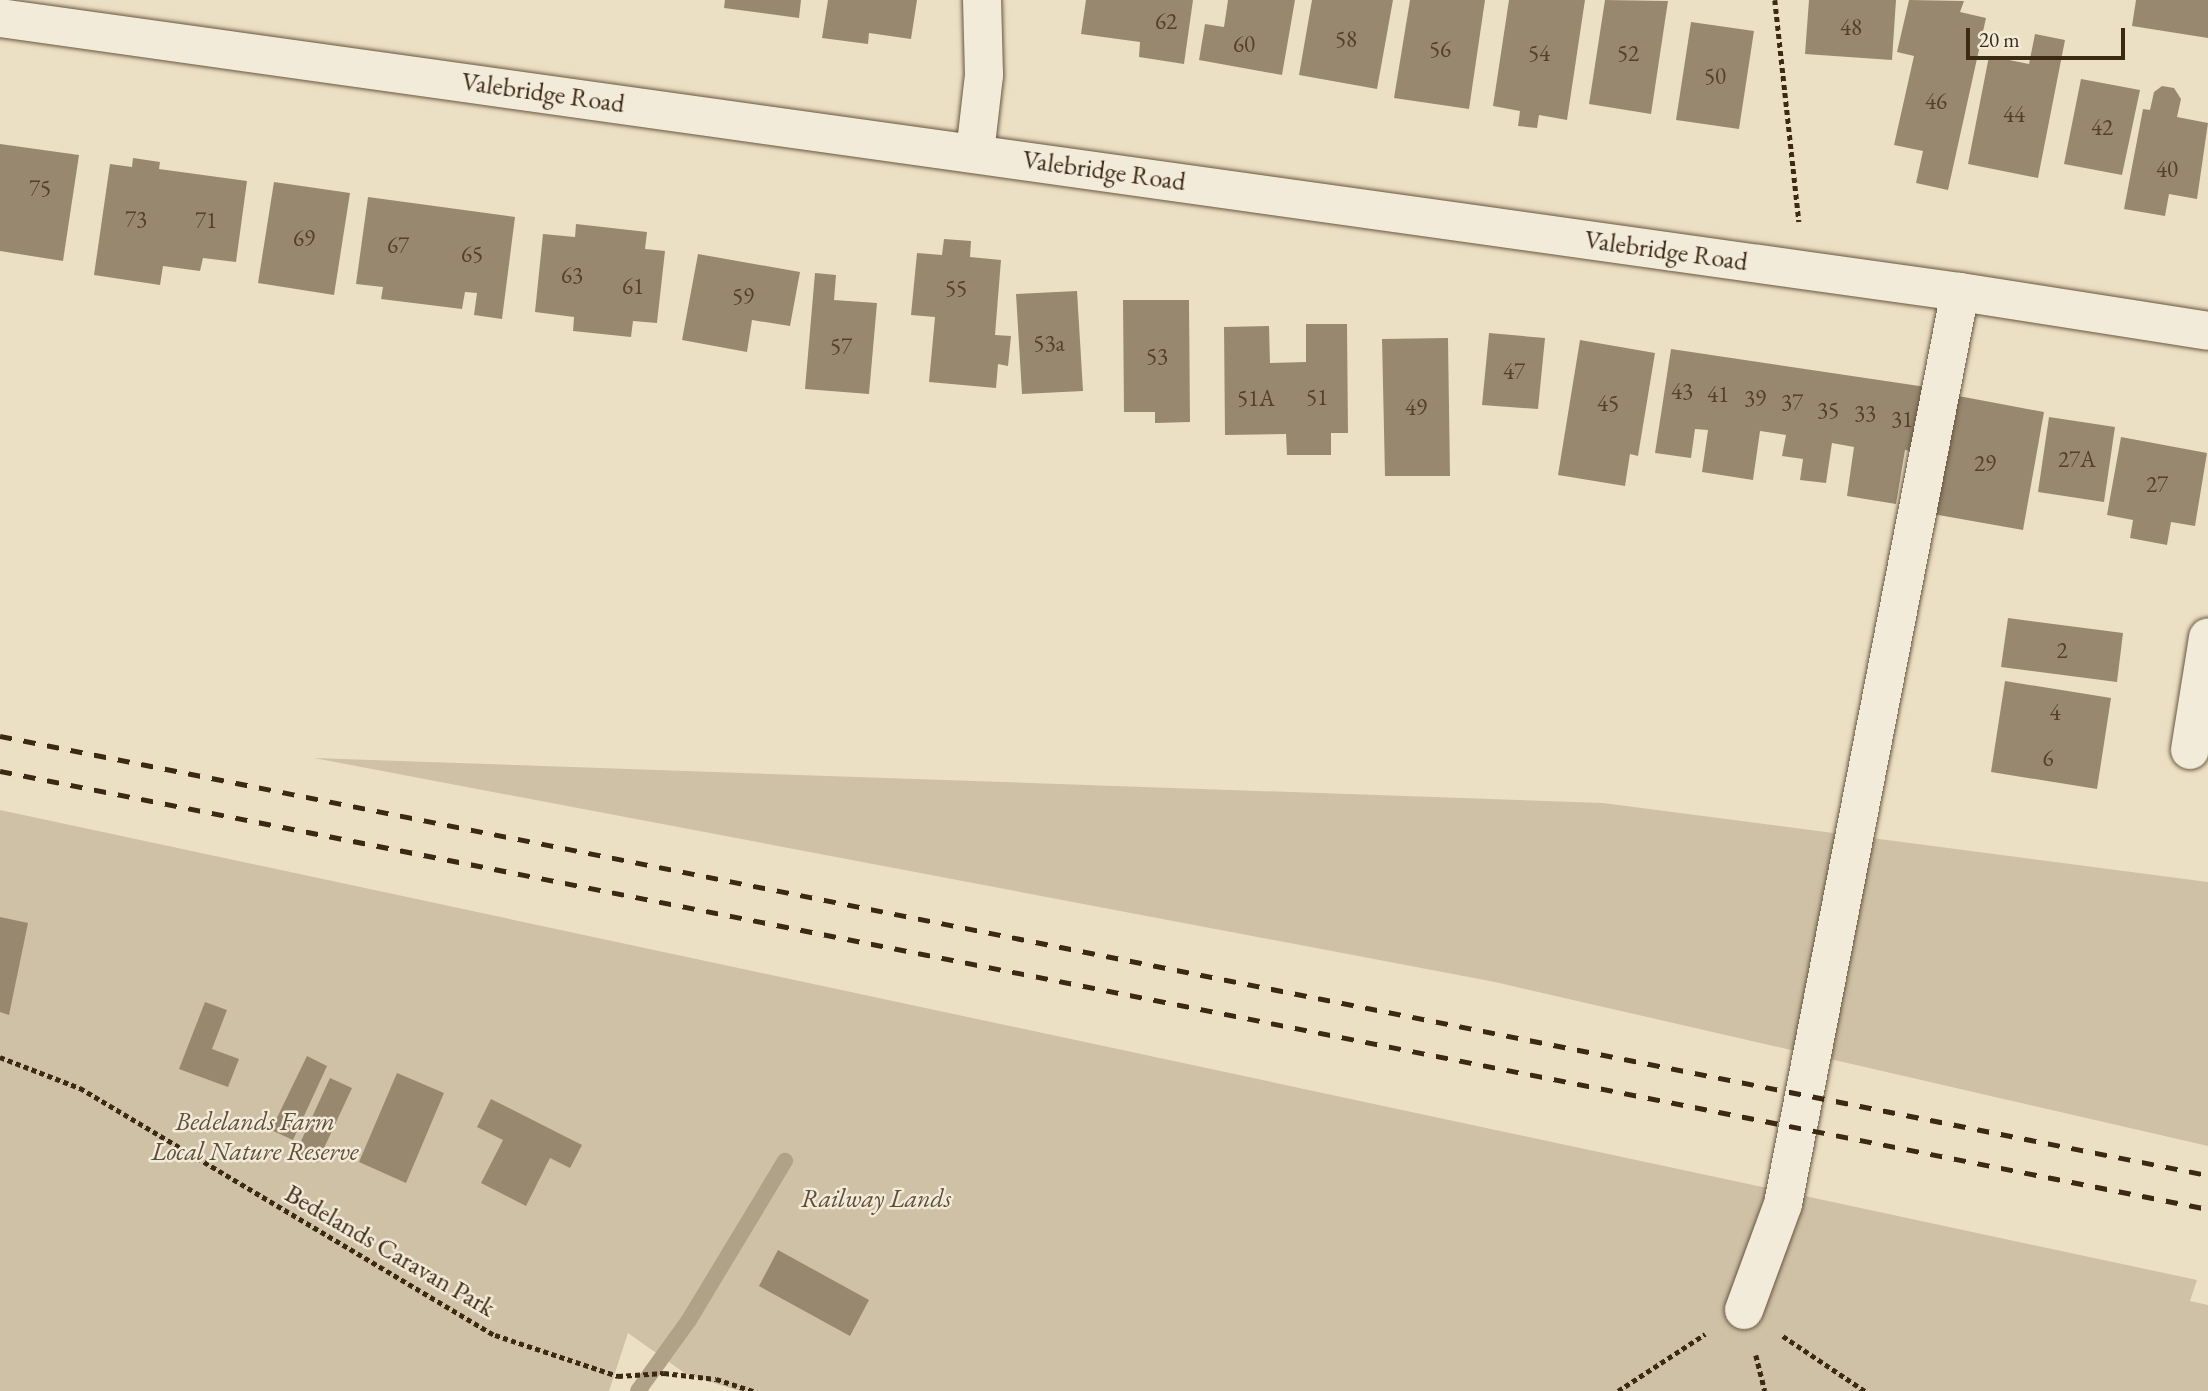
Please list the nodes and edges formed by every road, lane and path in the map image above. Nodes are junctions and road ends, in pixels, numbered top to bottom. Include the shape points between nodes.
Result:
1 (982, 0) edge
2 (1775, 0) edge
3 (0, 18) edge
4 (975, 153) junction
5 (1805, 270) junction
6 (1959, 292) junction
7 (2208, 331) edge
8 (2208, 637) edge
9 (2190, 750) dead end
10 (0, 1057) edge
11 (1744, 1310) junction
12 (754, 1391) edge
13 (1618, 1391) edge
14 (1865, 1391) edge

1 - 4 street via 984,75
2 - 5 path
3 - 4 street, Valebridge Road
4 - 5 street, Valebridge Road
5 - 6 street, Valebridge Road
6 - 7 street, Valebridge Road
6 - 11 street via 1783,1204
8 - 9 street
10 - 12 path, Bedelands Caravan Park via 80,1088 495,1335 618,1376 664,1373 716,1379
11 - 13 path
11 - 14 path

